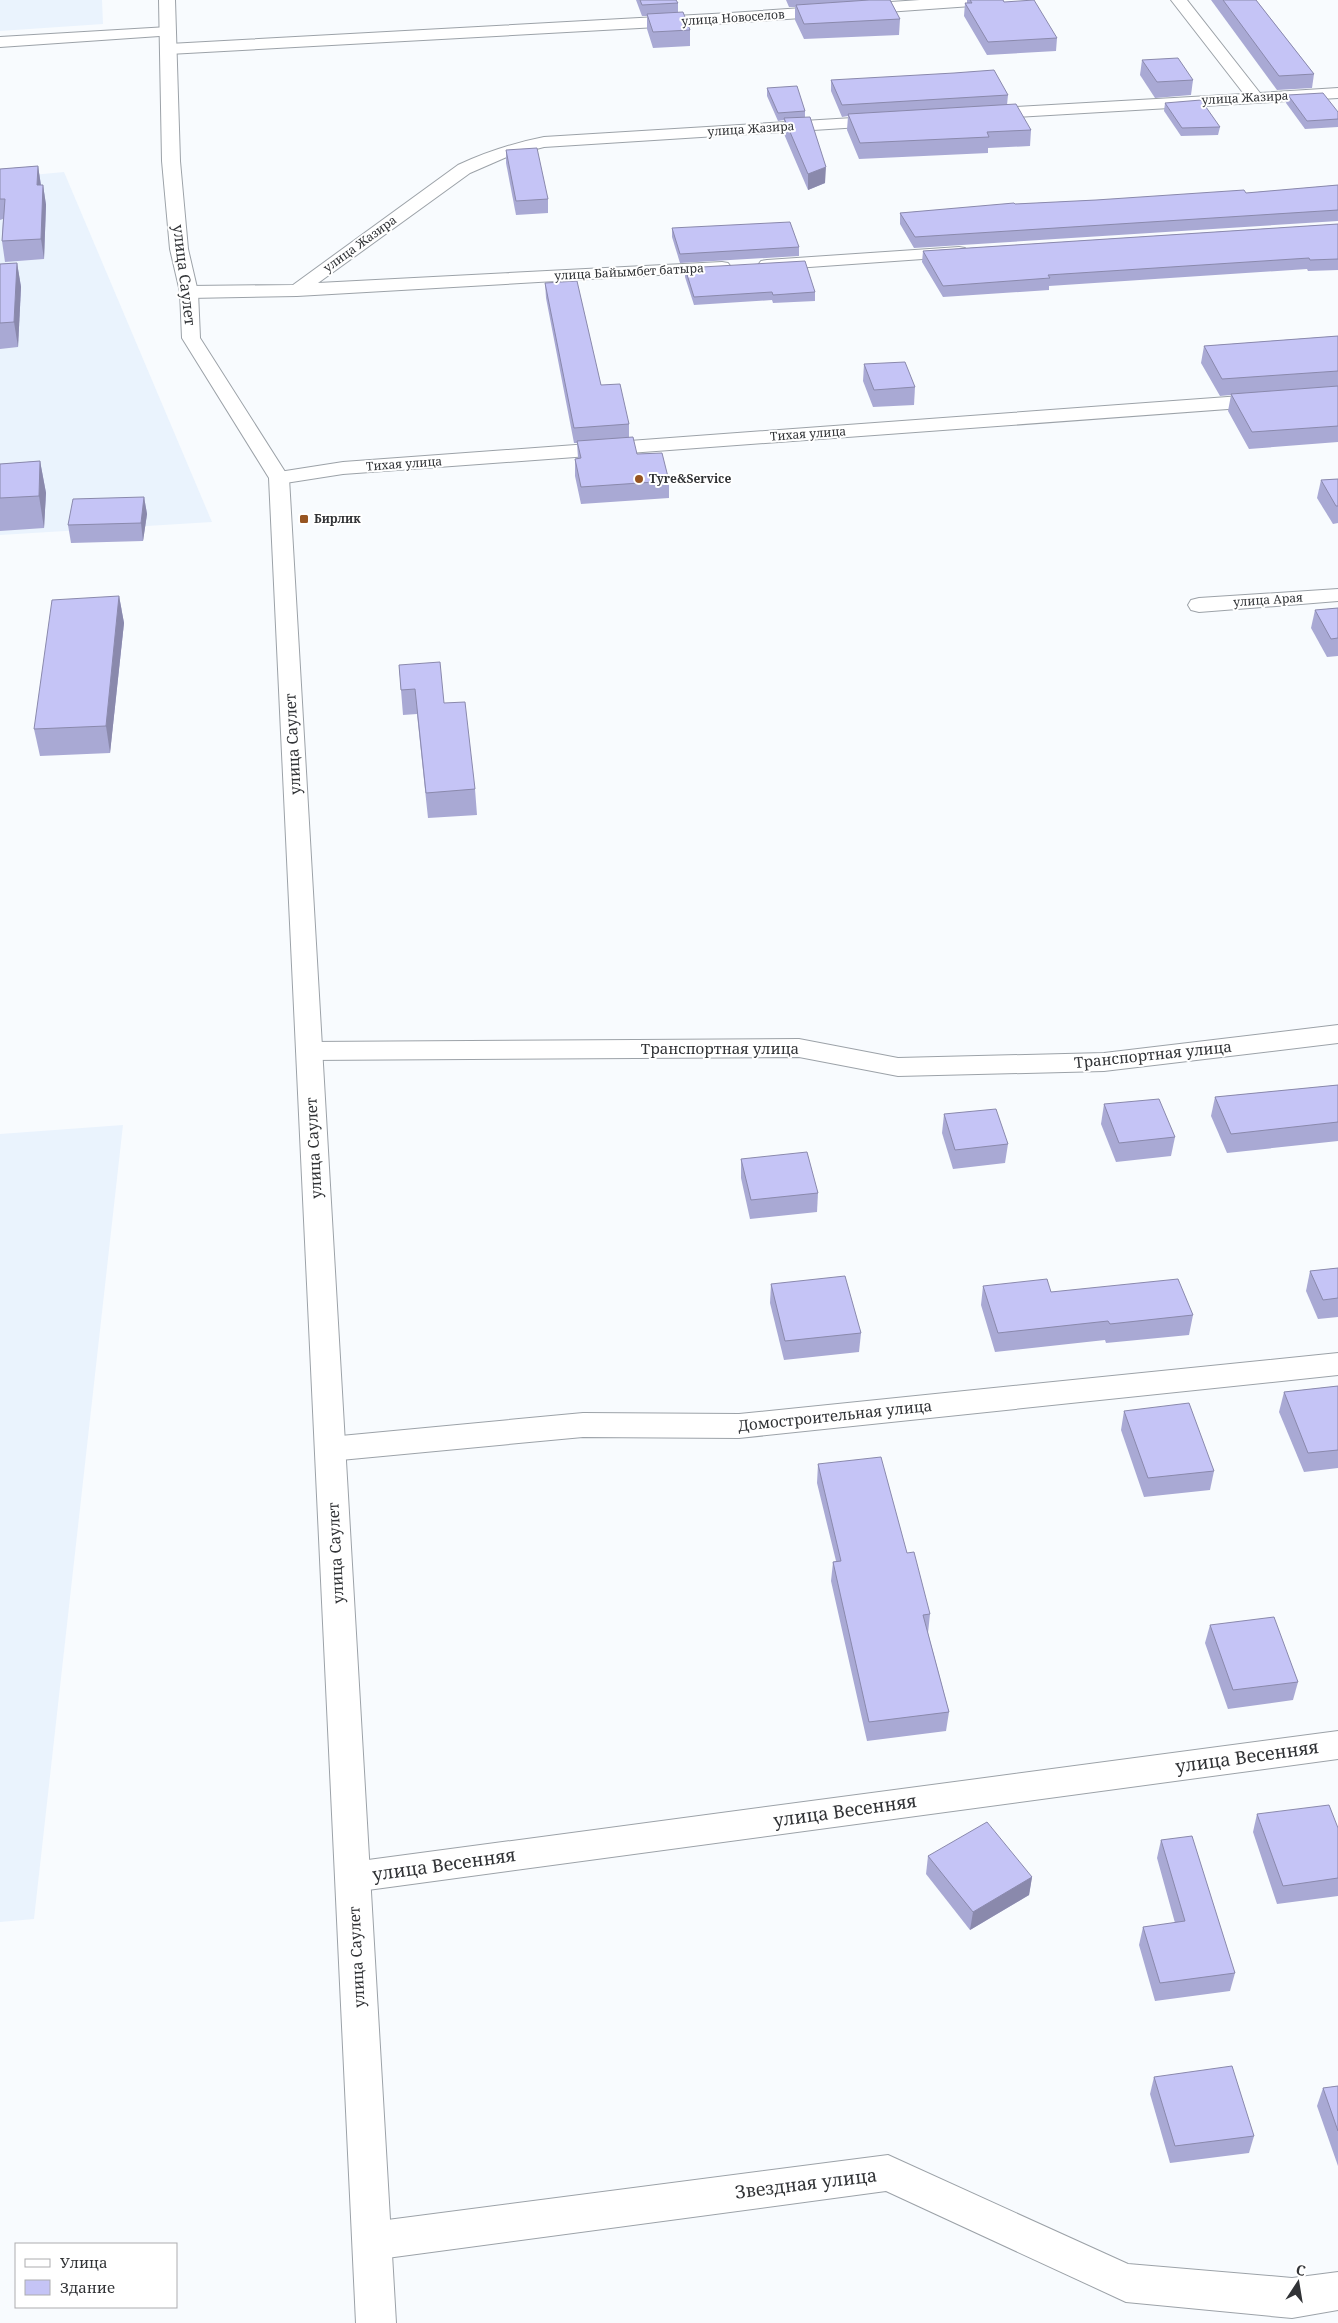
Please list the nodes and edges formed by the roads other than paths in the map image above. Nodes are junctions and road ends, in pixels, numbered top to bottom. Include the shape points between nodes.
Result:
1 (167, 0) edge
2 (723, 0) edge
3 (986, 0) edge
4 (1179, 0) edge
5 (730, 18) junction
6 (169, 41) junction
7 (0, 42) edge
8 (1338, 93) edge
9 (1255, 97) junction
10 (968, 115) edge
11 (899, 120) edge
12 (972, 251) edge
13 (297, 290) junction
14 (189, 292) junction
15 (1338, 395) edge
16 (279, 478) junction
17 (1338, 595) edge
18 (1199, 605) dead end
19 (1338, 1034) edge
20 (309, 1051) junction
21 (1338, 1364) edge
22 (330, 1449) junction
23 (1338, 1745) edge
24 (353, 1877) junction
25 (372, 2241) junction
26 (1338, 2291) edge
27 (376, 2323) edge

1 - 6 street, улица Саулет
2 - 5 street
3 - 5 street, улица Новоселов
4 - 9 street
5 - 6 street, улица Новоселов via 450,34
6 - 7 street, улица Новоселов
6 - 14 street, улица Саулет via 171,161 179,249
8 - 9 street, улица Жазира
9 - 10 street, улица Жазира
11 - 13 street, улица Жазира via 544,142 513,148 464,169
12 - 13 street, улица Байымбет батыра
13 - 14 street, улица Байымбет батыра
14 - 16 street, улица Саулет via 191,338
15 - 16 street, Тихая улица via 343,468
16 - 20 street, улица Саулет
17 - 18 street, улица Арая
19 - 20 street, Транспортная улица via 1104,1062 898,1067 799,1048
20 - 22 street, улица Саулет
21 - 22 street, Домостроительная улица via 740,1426 584,1425
22 - 24 street, улица Саулет
23 - 24 street, улица Весенняя
24 - 25 street, улица Саулет
25 - 26 street, Звездная улица via 888,2173 1126,2283 1292,2298
25 - 27 street, улица Саулет

